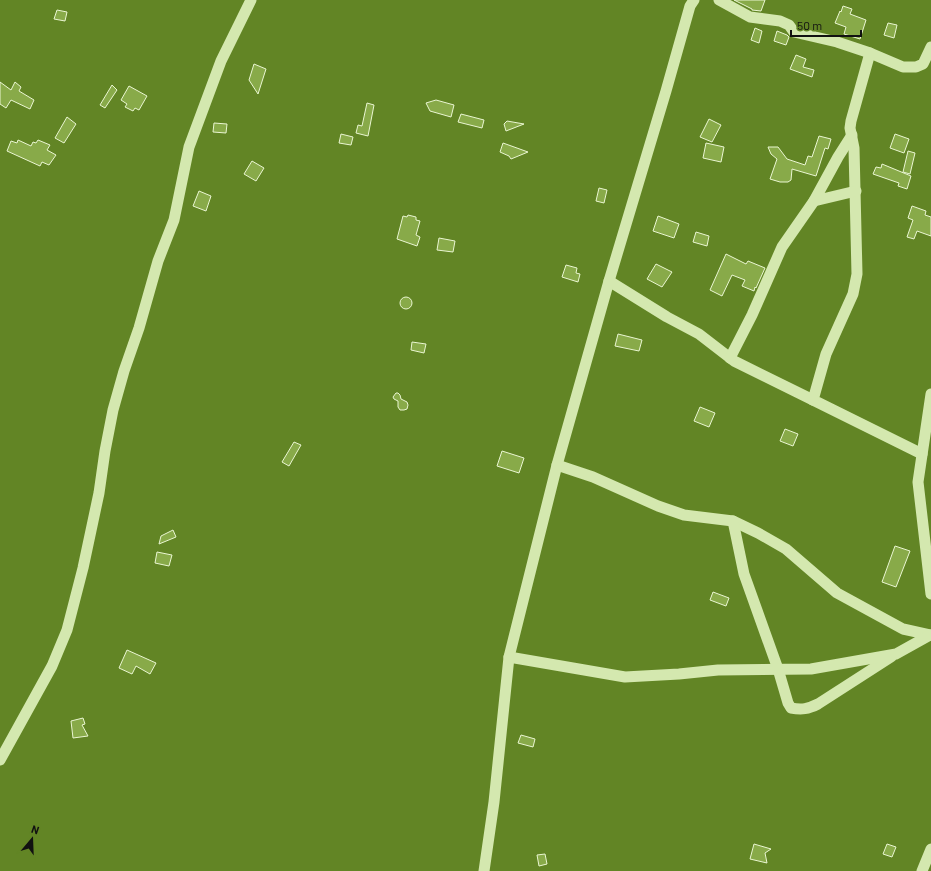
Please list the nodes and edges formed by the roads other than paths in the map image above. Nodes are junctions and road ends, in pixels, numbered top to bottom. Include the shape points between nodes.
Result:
1 (251, 0) edge
2 (694, 0) edge
3 (719, 0) edge
4 (931, 47) edge
5 (870, 53) junction
6 (852, 135) junction
7 (856, 191) junction
8 (814, 202) junction
9 (609, 281) junction
10 (730, 358) junction
11 (931, 394) edge
12 (813, 400) junction
13 (922, 454) junction
14 (558, 465) junction
15 (733, 521) junction
16 (931, 594) edge
17 (930, 635) edge
18 (896, 654) junction
19 (509, 658) junction
20 (778, 669) junction
21 (0, 760) edge
22 (931, 849) edge
23 (484, 871) edge
24 (922, 871) edge

1 - 21 street via 221,61 189,146 174,220 158,261 113,410 99,493 66,630 52,666
2 - 9 street via 690,6
3 - 5 street via 750,17 780,21 789,25 794,32 838,42
4 - 5 street via 923,64 916,67 903,67
5 - 6 street via 851,122
6 - 7 street
6 - 8 street
7 - 8 street
7 - 12 street via 857,274 853,294 826,354
8 - 10 street via 782,247
9 - 10 street via 699,334
9 - 14 street
10 - 12 street
11 - 13 street
12 - 13 street
13 - 16 street via 918,482
14 - 15 street via 677,513
14 - 19 street
15 - 17 street via 786,549 837,593 903,630
15 - 20 street via 744,574
17 - 18 street
18 - 20 street via 811,668
18 - 20 street via 809,709 791,708
19 - 20 street via 624,677 718,670
19 - 23 street via 495,795
22 - 24 street

